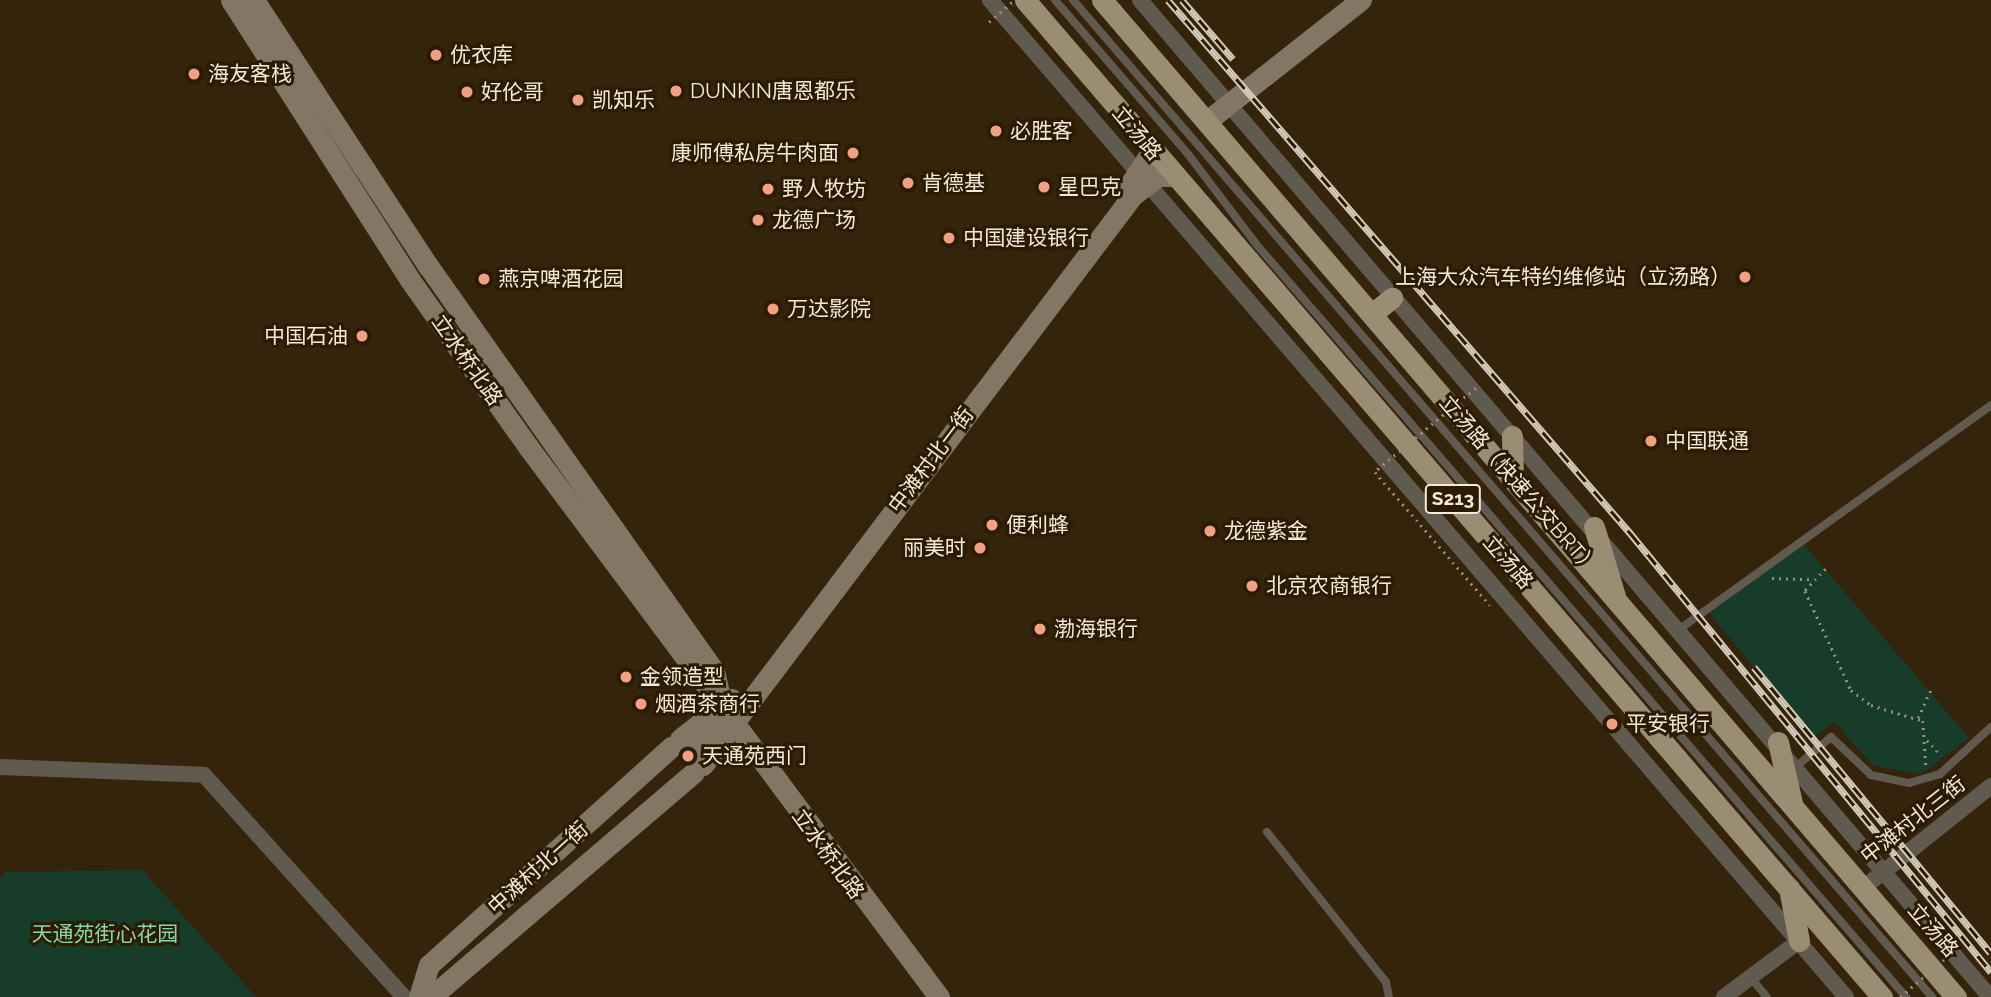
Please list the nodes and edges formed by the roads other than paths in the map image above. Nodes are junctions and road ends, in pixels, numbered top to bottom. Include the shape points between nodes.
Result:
1 (230, 0) edge
2 (254, 0) edge
3 (990, 0) edge
4 (1025, 0) edge
5 (1055, 0) edge
6 (1073, 0) edge
7 (1102, 0) edge
8 (1140, 0) edge
9 (1361, 0) edge
10 (1228, 102) junction
11 (1206, 121) junction
12 (1152, 150) junction
13 (1173, 176) junction
14 (1142, 178) junction
15 (1392, 298) junction
16 (1372, 314) junction
17 (1991, 405) edge
18 (1511, 436) junction
19 (1513, 479) junction
20 (1594, 527) junction
21 (1618, 605) junction
22 (1681, 628) junction
23 (728, 716) junction
24 (1991, 727) edge
25 (1778, 741) junction
26 (687, 756) junction
27 (1797, 766) junction
28 (0, 767) edge
29 (1991, 786) edge
30 (1793, 808) junction
31 (1267, 832) dead end
32 (1881, 870) junction
33 (1789, 886) junction
34 (1861, 889) junction
35 (1799, 941) junction
36 (1750, 977) junction
37 (404, 997) edge
38 (419, 997) edge
39 (431, 997) edge
40 (939, 997) edge
41 (1388, 997) edge
42 (1724, 997) edge
43 (1767, 997) edge
44 (1846, 997) edge
45 (1882, 997) edge
46 (1906, 997) edge
47 (1932, 997) edge
48 (1956, 997) edge
49 (1990, 997) edge

1 - 23 street, 立水桥北路 via 410,280 698,683
2 - 23 street, 立水桥北路 via 429,267 714,671
3 - 14 street, 立汤路 / S213
4 - 12 main road, 立汤路 / S213
5 - 46 lane, 立汤路（快速公交BRT） via 1188,154 1255,244
6 - 47 lane, 立汤路（快速公交BRT）
7 - 11 main road, 立汤路 / S213
8 - 10 street, 立汤路
9 - 10 street
10 - 11 street
10 - 15 street, 立汤路
11 - 16 main road, 立汤路 / S213
12 - 13 main road, 立汤路 / S213
12 - 14 street, 中滩村北一街
13 - 14 street
13 - 33 main road, 立汤路 / S213
14 - 23 street, 中滩村北一街
14 - 35 street, 立汤路 / S213
15 - 16 main road
15 - 18 street, 立汤路
16 - 19 main road, 立汤路 / S213
17 - 22 lane
18 - 19 main road
18 - 20 street, 立汤路
19 - 21 main road, 立汤路 / S213
20 - 21 main road
20 - 22 street, 立汤路
21 - 30 main road, 立汤路 / S213
22 - 25 street, 立汤路
23 - 26 street
23 - 26 street, 中滩村北一街
23 - 40 street, 立水桥北路
24 - 27 lane via 1950,766 1909,783 1871,775 1831,737
25 - 27 street, 立汤路
25 - 30 main road
26 - 38 street, 中滩村北一街 via 429,965
26 - 39 street, 中滩村北一街 via 673,787
27 - 32 street, 立汤路
28 - 37 street via 204,775
29 - 32 street, 中滩村北三街
30 - 34 main road, 立汤路 / S213
31 - 41 lane via 1386,982
32 - 34 street, 中滩村北三街
32 - 49 street, 立汤路
33 - 35 main road
33 - 45 main road, 立汤路 / S213
34 - 48 main road, 立汤路 / S213
35 - 36 street
35 - 44 street, 立汤路 / S213
36 - 42 street
36 - 43 lane

